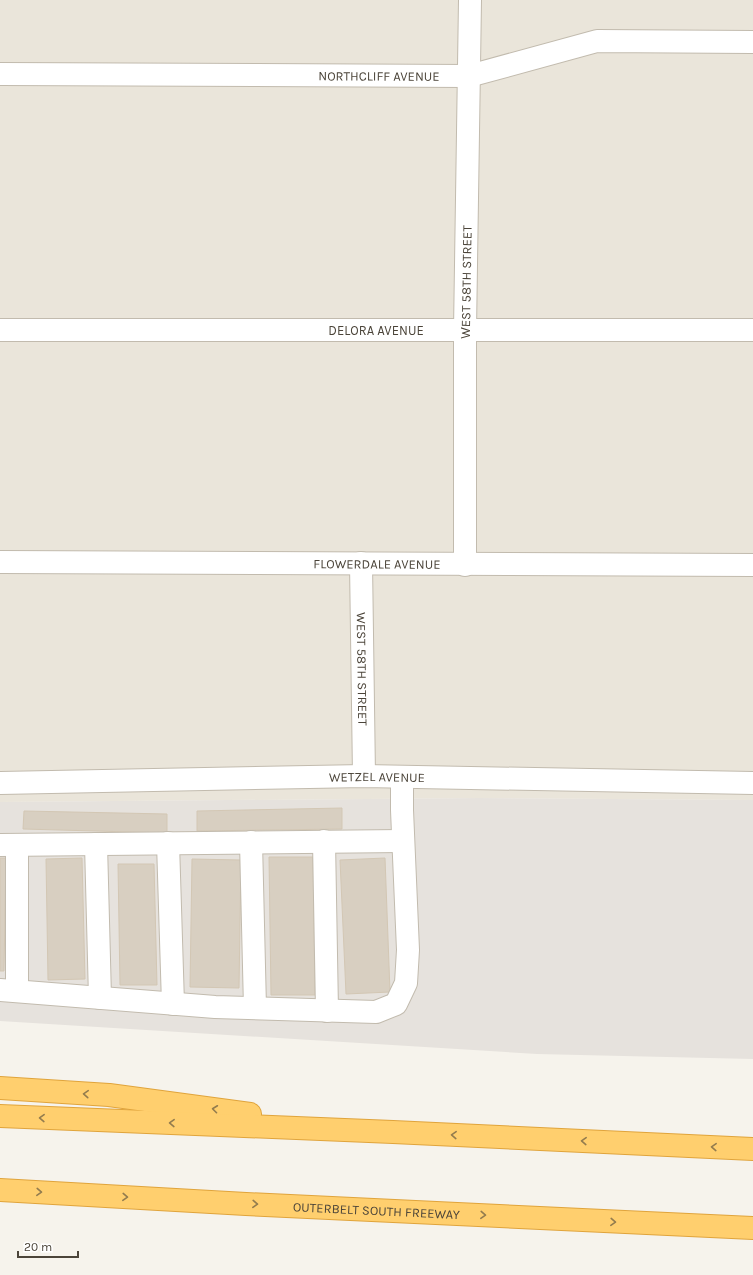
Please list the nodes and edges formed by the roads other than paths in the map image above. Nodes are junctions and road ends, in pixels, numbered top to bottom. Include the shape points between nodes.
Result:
1 (470, 0) edge
2 (753, 42) edge
3 (0, 74) edge
4 (469, 76) junction
5 (0, 330) edge
6 (753, 330) edge
7 (465, 331) junction
8 (0, 562) edge
9 (360, 563) junction
10 (465, 564) junction
11 (753, 565) edge
12 (364, 776) junction
13 (402, 777) junction
14 (0, 783) edge
15 (753, 783) edge
16 (324, 841) junction
17 (403, 841) junction
18 (250, 842) junction
19 (168, 843) junction
20 (96, 844) junction
21 (8, 845) edge
22 (8, 991) edge
23 (100, 998) junction
24 (173, 1004) junction
25 (255, 1008) junction
26 (327, 1011) junction
27 (0, 1088) edge
28 (0, 1116) edge
29 (392, 1132) junction
30 (753, 1149) edge
31 (0, 1190) edge
32 (753, 1228) edge

1 - 4 street, WEST 58TH STREET
2 - 4 street, NORTHCLIFF AVENUE via 597,40
3 - 4 street, NORTHCLIFF AVENUE
4 - 7 street, WEST 58TH STREET
5 - 7 street, DELORA AVENUE
6 - 7 street, DELORA AVENUE
7 - 10 street, WEST 58TH STREET
8 - 9 street, FLOWERDALE AVENUE
9 - 10 street, FLOWERDALE AVENUE
9 - 12 street, WEST 58TH STREET
10 - 11 street, FLOWERDALE AVENUE
12 - 13 street, WETZEL AVENUE
12 - 14 street, WETZEL AVENUE
13 - 15 street, WETZEL AVENUE
13 - 17 street
16 - 17 street
16 - 18 street
16 - 26 street
17 - 26 street via 408,950 406,983 396,1004 376,1012
18 - 19 street
18 - 25 street
19 - 20 street
19 - 24 street
20 - 21 street
20 - 23 street
21 - 22 street
22 - 23 street
23 - 24 street
24 - 25 street
25 - 26 street
29 -> 27 highway via 109,1095
29 -> 28 highway
30 -> 29 highway
31 -> 32 highway, OUTERBELT SOUTH FREEWAY

